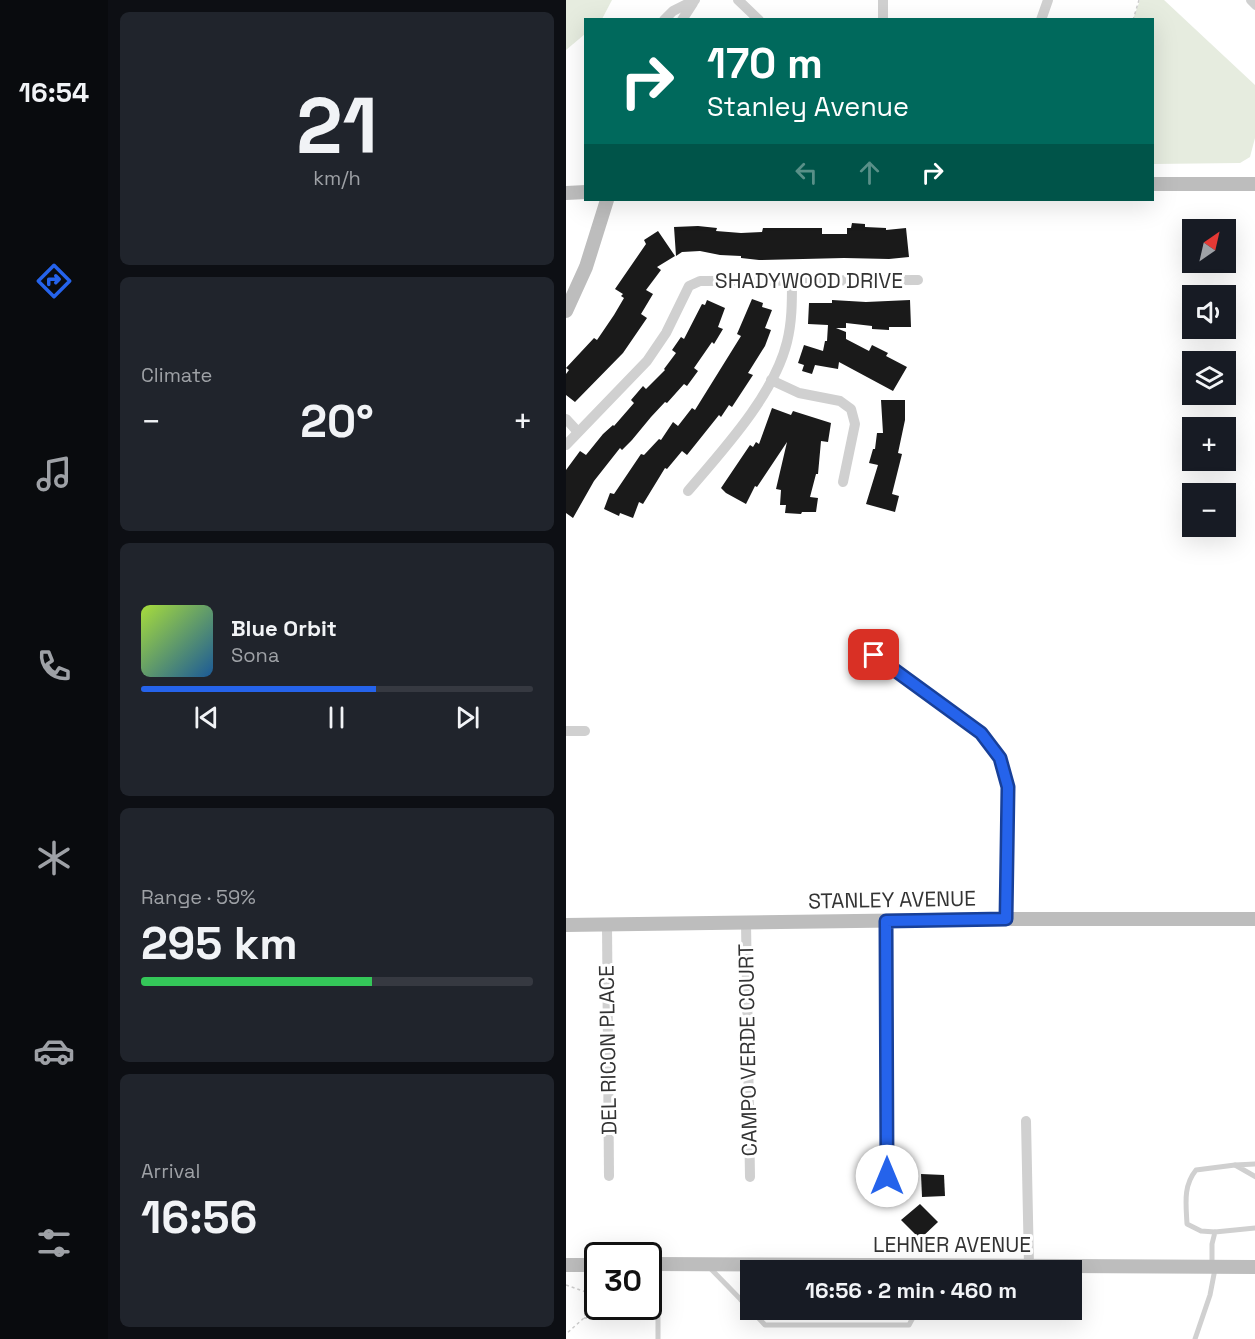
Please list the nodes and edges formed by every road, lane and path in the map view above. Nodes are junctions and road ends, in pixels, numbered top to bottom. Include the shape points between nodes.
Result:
1 (695, 0) edge
2 (738, 0) edge
3 (883, 0) edge
4 (1048, 0) edge
5 (1139, 0) edge
6 (1251, 0) edge
7 (1256, 4) edge
8 (666, 18) edge
9 (683, 18) edge
10 (757, 18) edge
11 (883, 18) edge
12 (1042, 18) edge
13 (1134, 18) edge
14 (1154, 184) edge
15 (1256, 184) edge
16 (584, 192) edge
17 (566, 193) edge
18 (607, 201) edge
19 (918, 280) dead end
20 (792, 282) junction
21 (566, 311) edge
22 (771, 380) junction
23 (566, 420) edge
24 (578, 432) junction
25 (566, 445) edge
26 (843, 482) dead end
27 (688, 491) dead end
28 (874, 655) dead end
29 (566, 730) edge
30 (585, 731) dead end
31 (1006, 919) junction
32 (1256, 919) edge
33 (886, 921) junction
34 (746, 923) junction
35 (607, 924) junction
36 (566, 925) edge
37 (1026, 1121) dead end
38 (1256, 1164) edge
39 (1235, 1165) junction
40 (609, 1176) dead end
41 (750, 1176) dead end
42 (887, 1176) dead end
43 (1256, 1177) edge
44 (1256, 1228) edge
45 (1215, 1232) junction
46 (1022, 1260) edge
47 (662, 1264) edge
48 (707, 1264) junction
49 (566, 1265) edge
50 (584, 1265) edge
51 (740, 1265) edge
52 (1082, 1267) edge
53 (1214, 1267) junction
54 (1256, 1267) edge
55 (566, 1285) edge
56 (584, 1291) edge
57 (740, 1298) edge
58 (584, 1318) edge
59 (657, 1320) edge
60 (761, 1320) edge
61 (912, 1320) edge
62 (566, 1334) edge
63 (658, 1339) edge
64 (1195, 1339) edge

1 - 8 street
1 - 9 street
2 - 10 street
3 - 11 street
4 - 12 street
5 - 13 path
6 - 7 street
14 - 15 street
16 - 17 street
18 - 21 street via 586,267
19 - 20 street, SHADYWOOD DRIVE
20 - 22 street via 787,342
20 - 24 street, SHADYWOOD DRIVE via 700,281 689,286 647,361
22 - 26 street via 799,393 840,401 851,409 855,424
22 - 27 street via 741,428
23 - 24 street
24 - 25 street, SHADYWOOD DRIVE
28 - 31 street via 981,733 1000,758 1008,787
29 - 30 street
31 - 32 street, STANLEY AVENUE
31 - 33 street, STANLEY AVENUE
33 - 34 street, STANLEY AVENUE
33 - 42 street
34 - 35 street, STANLEY AVENUE
34 - 41 street, CAMPO VERDE COURT
35 - 36 street, STANLEY AVENUE
35 - 40 street, DEL RICON PLACE
37 - 46 street
38 - 39 lane
39 - 43 lane
39 - 45 lane via 1196,1170 1188,1180 1187,1224 1201,1232
44 - 45 lane
45 - 53 lane via 1211,1245
47 - 48 street, LEHNER AVENUE
48 - 51 street, LEHNER AVENUE
48 - 57 lane
49 - 50 street
52 - 53 street, LEHNER AVENUE
53 - 54 street, LEHNER AVENUE
53 - 64 lane via 1210,1295
55 - 56 path
58 - 62 path
59 - 63 lane
60 - 61 lane via 765,1325 909,1325

